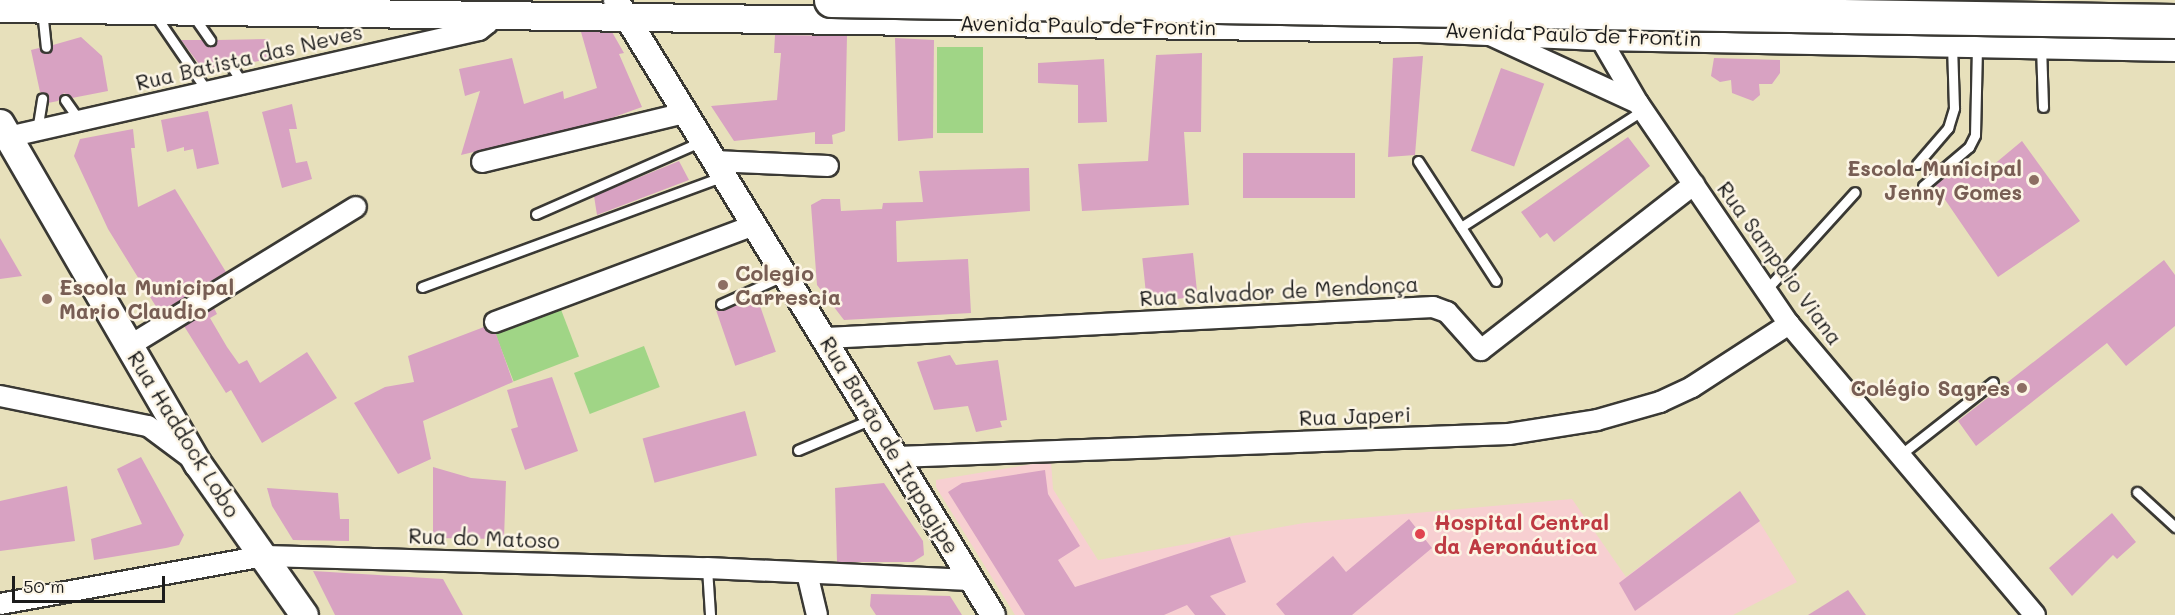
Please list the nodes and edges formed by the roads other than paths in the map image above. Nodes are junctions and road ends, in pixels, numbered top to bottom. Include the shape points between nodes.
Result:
1 (831, 0) edge
2 (1224, 0) edge
3 (1420, 0) edge
4 (1599, 0) edge
5 (2008, 0) edge
6 (0, 8) edge
7 (42, 9) junction
8 (623, 9) edge
9 (152, 10) junction
10 (189, 10) junction
11 (958, 11) edge
12 (490, 12) junction
13 (2175, 21) edge
14 (1225, 27) junction
15 (1420, 28) junction
16 (1482, 32) junction
17 (1599, 36) junction
18 (210, 40) dead end
19 (1964, 43) junction
20 (2007, 43) junction
21 (2041, 44) junction
22 (45, 47) dead end
23 (2175, 47) edge
24 (232, 67) dead end
25 (243, 84) junction
26 (207, 91) junction
27 (42, 98) dead end
28 (65, 100) dead end
29 (1641, 106) junction
30 (2043, 107) dead end
31 (685, 113) junction
32 (79, 120) junction
33 (4, 130) edge
34 (37, 131) junction
35 (702, 141) junction
36 (1418, 161) dead end
37 (482, 162) dead end
38 (1917, 164) dead end
39 (828, 166) dead end
40 (719, 168) junction
41 (1694, 184) junction
42 (1923, 186) dead end
43 (1855, 192) dead end
44 (356, 207) dead end
45 (536, 214) dead end
46 (754, 225) junction
47 (1461, 227) junction
48 (785, 275) junction
49 (1496, 281) dead end
50 (422, 287) dead end
51 (1766, 290) junction
52 (721, 304) dead end
53 (495, 322) dead end
54 (1789, 324) junction
55 (826, 338) junction
56 (129, 346) junction
57 (1993, 382) dead end
58 (0, 396) edge
59 (159, 398) junction
60 (872, 419) junction
61 (148, 426) junction
62 (798, 450) dead end
63 (1900, 455) junction
64 (897, 457) junction
65 (198, 464) junction
66 (2137, 492) dead end
67 (2175, 527) edge
68 (265, 556) junction
69 (707, 568) junction
70 (807, 573) junction
71 (970, 580) junction
72 (0, 604) edge
73 (304, 615) edge
74 (710, 615) edge
75 (817, 615) edge
76 (993, 615) edge
77 (2035, 615) edge

1 - 13 highway, bridge
2 - 14 main road
3 - 15 street
4 - 17 main road
5 - 20 main road
6 - 7 main road, Avenida Paulo de Frontin
7 - 9 main road, Avenida Paulo de Frontin
7 - 22 lane
8 - 11 main road, Avenida Paulo de Frontin
8 - 12 main road, Avenida Paulo de Frontin
8 - 31 street, Rua Barão de Itapagipe
9 - 10 main road, Avenida Paulo de Frontin
9 - 26 lane
10 - 12 main road, Avenida Paulo de Frontin
10 - 18 lane
11 - 14 main road, Avenida Paulo de Frontin
12 - 25 street, Rua Batista das Neves via 488,23 479,30
14 - 15 main road, Avenida Paulo de Frontin
15 - 16 main road, Avenida Paulo de Frontin
16 - 17 main road, Avenida Paulo de Frontin
16 - 29 street
17 - 19 main road, Avenida Paulo de Frontin
17 - 29 street, Rua Sampaio Viana
19 - 20 main road, Avenida Paulo de Frontin
19 - 38 lane via 1948,128
19 - 42 lane via 1975,135 1969,147
20 - 21 main road, Avenida Paulo de Frontin
21 - 23 main road, Avenida Paulo de Frontin
21 - 30 lane
24 - 25 lane
25 - 26 street, Rua Batista das Neves
26 - 32 street, Rua Batista das Neves
27 - 34 lane
28 - 32 lane
29 - 41 street, Rua Sampaio Viana
29 - 47 lane
31 - 35 street, Rua Barão de Itapagipe
31 - 37 street
32 - 34 street, Rua Batista das Neves
33 - 34 street, Rua Batista das Neves
33 - 56 main road, Rua Haddock Lobo
35 - 40 street, Rua Barão de Itapagipe
35 - 45 lane
36 - 47 lane
39 - 40 street
40 - 46 street, Rua Barão de Itapagipe
40 - 50 lane
41 - 51 street, Rua Sampaio Viana
41 - 55 street, Rua Salvador de Mendonça via 1480,350 1447,312 1433,307
43 - 51 lane
44 - 56 street
46 - 48 street, Rua Barão de Itapagipe
46 - 53 street
47 - 49 lane
48 - 52 lane
48 - 55 street, Rua Barão de Itapagipe
51 - 54 street, Rua Sampaio Viana
54 - 63 street, Rua Sampaio Viana
54 - 64 street, Rua Japeri via 1692,387 1660,402 1597,420 1509,434
55 - 60 street, Rua Barão de Itapagipe
56 - 59 main road, Rua Haddock Lobo
57 - 63 lane
58 - 61 street
59 - 61 street
59 - 65 main road, Rua Haddock Lobo
60 - 62 lane
60 - 64 street, Rua Barão de Itapagipe
61 - 65 street
63 - 77 street, Rua Sampaio Viana
64 - 71 street, Rua Barão de Itapagipe
65 - 68 main road, Rua Haddock Lobo
66 - 67 lane
68 - 69 street, Rua do Matoso
68 - 72 street, Rua do Matoso
68 - 73 main road, Rua Haddock Lobo
69 - 70 street, Rua do Matoso
69 - 74 lane
70 - 71 street, Rua do Matoso
70 - 75 street
71 - 76 street, Rua Barão de Itapagipe

